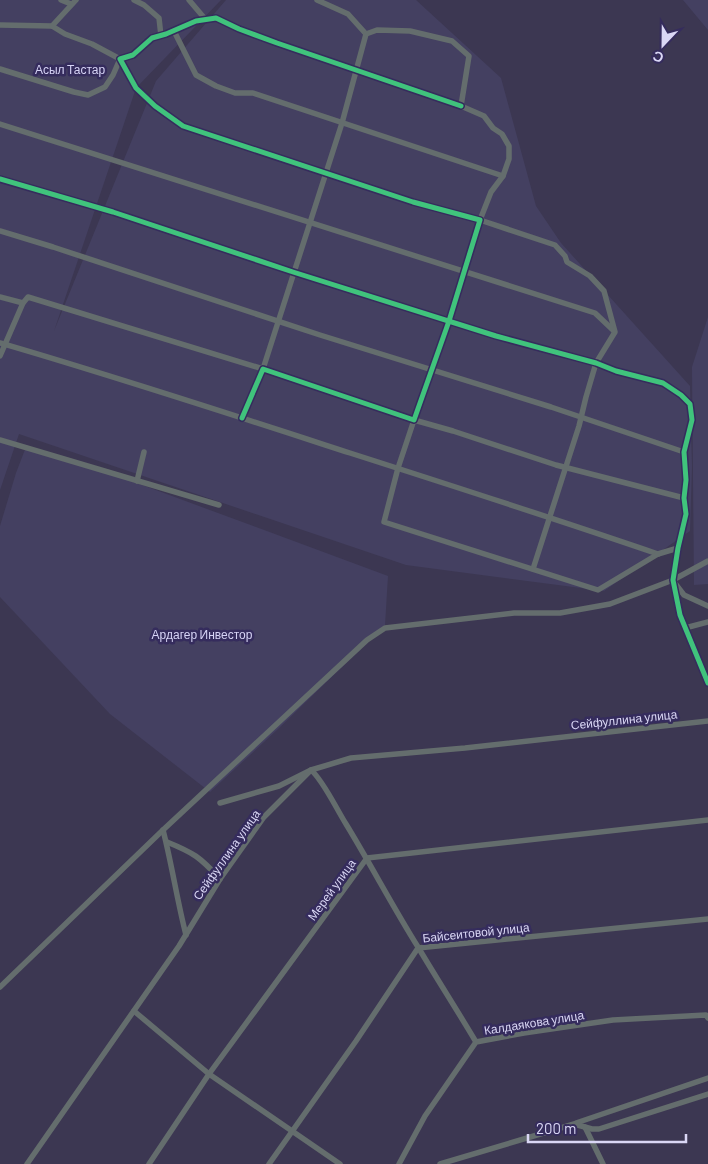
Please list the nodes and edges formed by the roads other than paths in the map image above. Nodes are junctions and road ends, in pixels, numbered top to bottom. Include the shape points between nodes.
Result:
1 (61, 0) edge
2 (134, 0) edge
3 (188, 0) edge
4 (317, 0) edge
5 (74, 2) edge
6 (206, 20) junction
7 (0, 25) edge
8 (52, 26) junction
9 (174, 31) junction
10 (366, 34) junction
11 (161, 36) junction
12 (120, 59) junction
13 (0, 69) edge
14 (357, 71) junction
15 (461, 106) junction
16 (342, 123) junction
17 (0, 124) edge
18 (326, 173) junction
19 (503, 176) junction
20 (0, 178) edge
21 (480, 220) junction
22 (310, 223) junction
23 (0, 231) edge
24 (293, 272) junction
25 (463, 272) junction
26 (0, 297) edge
27 (23, 303) junction
28 (278, 320) junction
29 (449, 321) junction
30 (615, 332) junction
31 (2, 344) edge
32 (0, 356) edge
33 (596, 363) junction
34 (263, 369) junction
35 (432, 370) junction
36 (581, 417) junction
37 (242, 418) junction
38 (414, 420) junction
39 (0, 440) edge
40 (144, 452) dead end
41 (684, 452) junction
42 (398, 468) junction
43 (566, 468) junction
44 (136, 481) junction
45 (684, 498) junction
46 (219, 505) dead end
47 (550, 517) junction
48 (678, 548) junction
49 (658, 554) junction
50 (708, 561) edge
51 (533, 569) junction
52 (673, 580) junction
53 (708, 606) edge
54 (708, 622) edge
55 (685, 628) junction
56 (708, 683) edge
57 (708, 721) edge
58 (311, 770) junction
59 (220, 803) dead end
60 (708, 820) edge
61 (163, 830) junction
62 (166, 842) junction
63 (367, 858) junction
64 (220, 879) junction
65 (708, 919) edge
66 (186, 935) junction
67 (418, 948) junction
68 (0, 987) edge
69 (134, 1011) junction
70 (707, 1014) edge
71 (476, 1042) junction
72 (209, 1074) junction
73 (708, 1078) edge
74 (708, 1094) edge
75 (574, 1124) junction
76 (585, 1127) junction
77 (292, 1132) junction
78 (27, 1164) edge
79 (150, 1164) edge
80 (269, 1164) edge
81 (340, 1164) edge
82 (399, 1164) edge
83 (440, 1164) edge
84 (603, 1164) edge

1 - 5 street
2 - 11 street via 144,4 159,18
3 - 6 street
4 - 10 street via 348,14
5 - 8 street
6 - 9 street
6 - 14 street via 216,18 254,35
7 - 8 street
8 - 12 street
9 - 11 street
9 - 16 street via 196,75 216,86 235,93 252,93
10 - 14 street
10 - 15 street via 377,30 410,31 452,41 469,56
11 - 12 street via 152,38 133,55
12 - 13 street via 105,87 88,95
12 - 18 street via 136,88 154,106 183,126
14 - 15 street
14 - 16 street
15 - 19 street via 484,116 502,134 509,146 509,159
16 - 18 street
16 - 19 street
17 - 22 street
18 - 21 street
18 - 22 street
19 - 21 street via 491,192
20 - 24 street
21 - 25 street
21 - 30 street via 555,245 567,262 590,276 604,291
22 - 24 street
22 - 25 street
23 - 28 street
24 - 28 street
24 - 29 street
25 - 29 street
25 - 30 street via 595,313
26 - 27 street
27 - 31 street
27 - 34 street via 28,297 51,302
28 - 34 street
28 - 35 street
29 - 33 street
29 - 35 street
30 - 33 street
31 - 32 street
31 - 37 street
33 - 36 street
33 - 41 street via 662,383 681,394 690,404 692,420
34 - 37 street
34 - 38 street
35 - 36 street
35 - 38 street
36 - 41 street
36 - 43 street
37 - 42 street
38 - 42 street
38 - 43 street
39 - 44 street
40 - 44 street
41 - 45 street
42 - 47 street
42 - 51 street via 384,522
43 - 45 street
43 - 47 street
44 - 46 street
45 - 48 street via 686,514
47 - 49 street
47 - 51 street
48 - 49 street
48 - 52 street
49 - 51 street via 598,590
50 - 52 street
52 - 53 street via 684,595
52 - 55 street
52 - 61 street via 610,604 560,613 514,613 385,628 366,640
54 - 55 street
55 - 56 street
57 - 58 street, Сейфуллина улица via 351,758
58 - 59 street via 279,786
58 - 63 street via 319,776
58 - 64 street, Сейфуллина улица via 264,817
60 - 63 street, Мерей улица
61 - 62 street
61 - 68 street
62 - 64 street via 194,853
62 - 66 street
63 - 67 street
63 - 72 street, Мерей улица
64 - 66 street, Сейфуллина улица
65 - 67 street, Байсеитовой улица
66 - 69 street, Сейфуллина улица
67 - 71 street
67 - 77 street, Байсеитовой улица
69 - 72 street
69 - 78 street, Сейфуллина улица
70 - 71 street, Калдаякова улица via 613,1020
71 - 82 street, Калдаякова улица via 425,1116
72 - 77 street
72 - 79 street, Мерей улица
73 - 75 street
74 - 76 street via 599,1129
75 - 76 street
75 - 83 street
76 - 84 street
77 - 80 street, Байсеитовой улица
77 - 81 street

